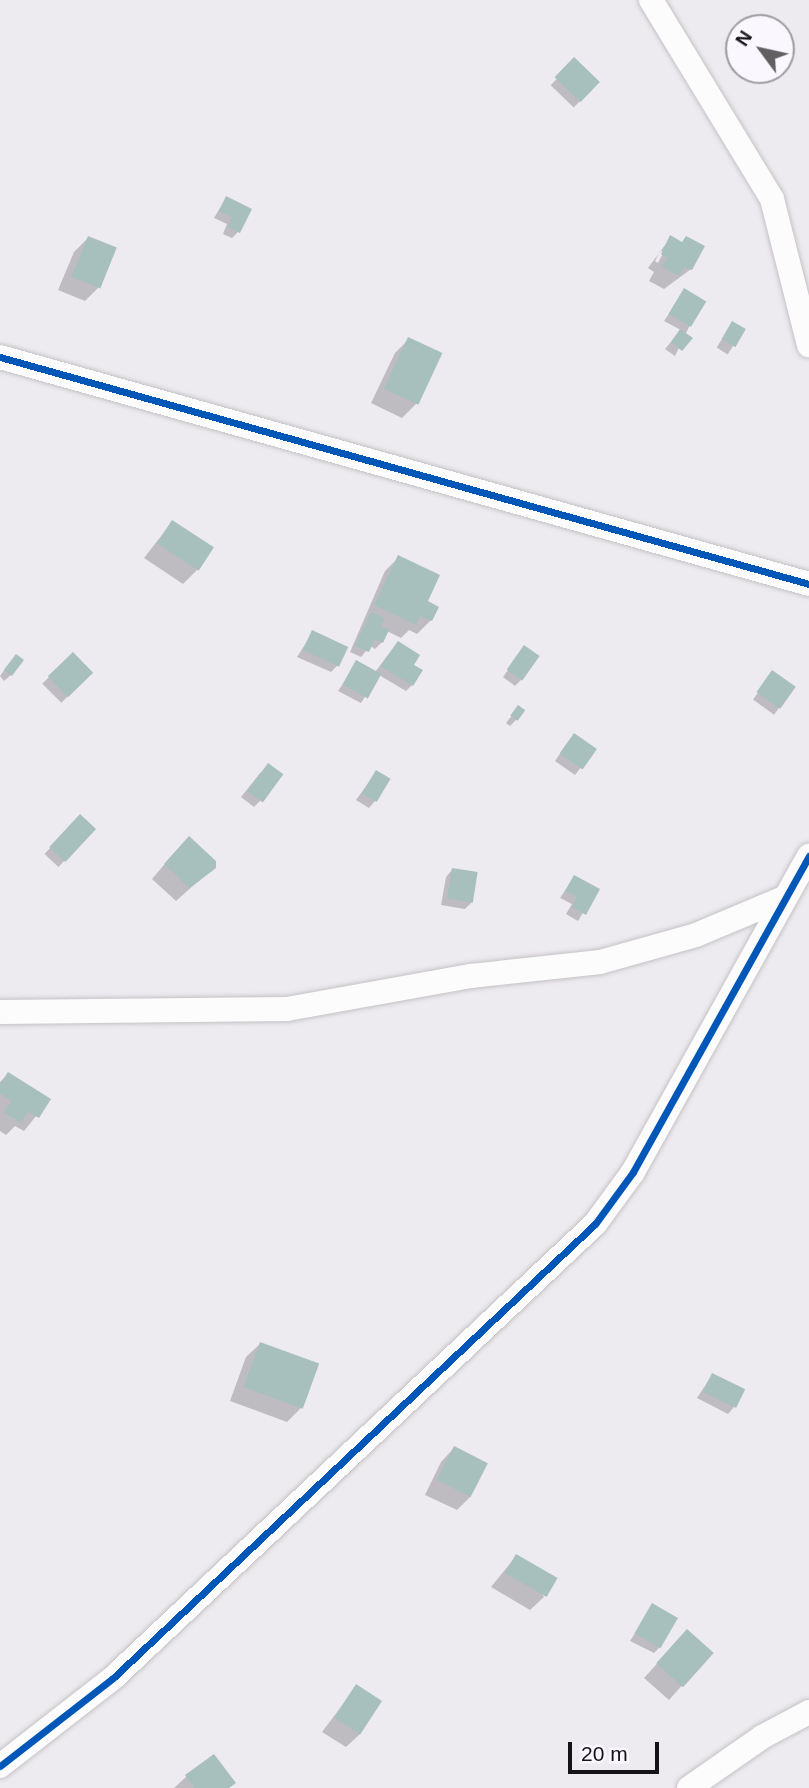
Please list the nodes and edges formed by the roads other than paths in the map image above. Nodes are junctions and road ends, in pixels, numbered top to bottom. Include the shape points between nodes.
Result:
1 (652, 0) edge
2 (809, 345) edge
3 (0, 357) edge
4 (809, 584) edge
5 (809, 856) edge
6 (784, 898) junction
7 (0, 1012) edge
8 (809, 1712) edge
9 (0, 1766) edge
10 (688, 1788) edge

1 - 2 street via 772,199
3 - 4 street
5 - 6 street
6 - 7 street via 696,936 600,962 471,976 287,1009
6 - 9 street via 633,1172 595,1224 113,1678
8 - 10 street via 761,1737

